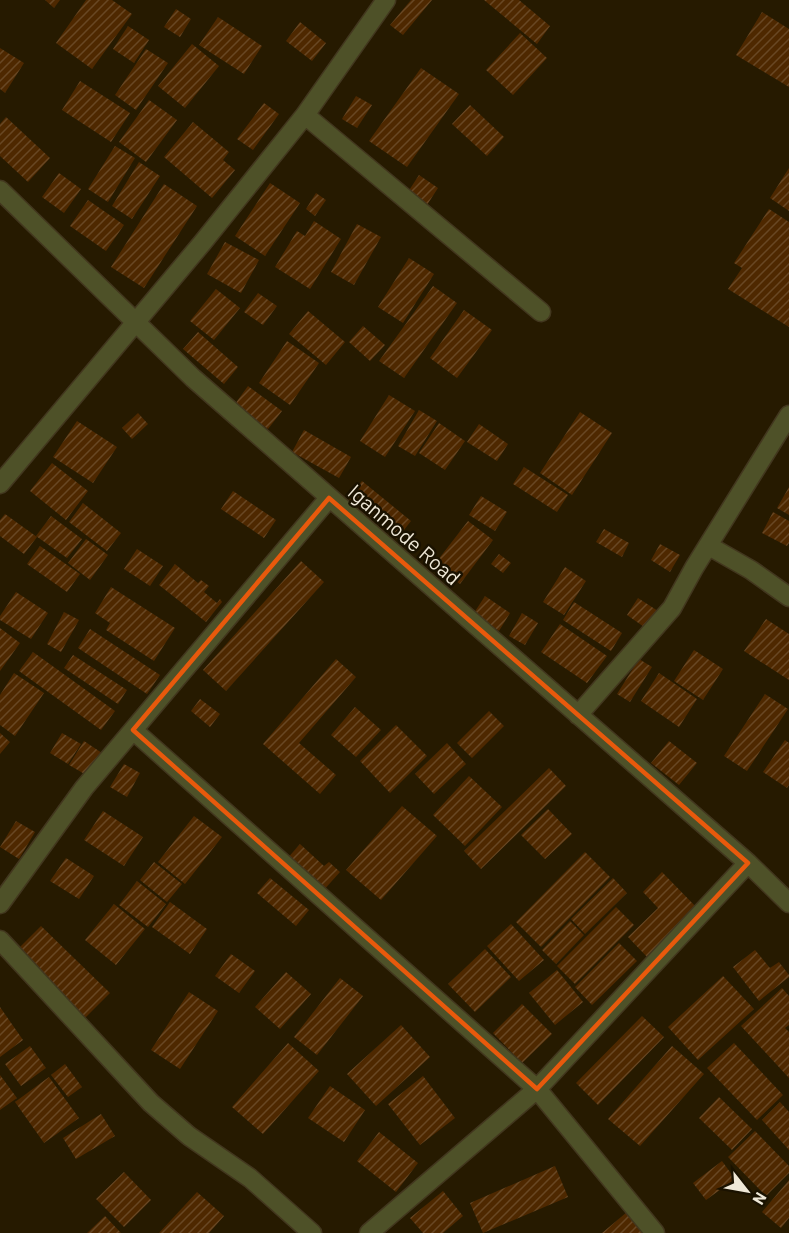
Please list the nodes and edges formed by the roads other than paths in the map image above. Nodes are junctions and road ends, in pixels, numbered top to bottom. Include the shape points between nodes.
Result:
1 (386, 0) edge
2 (305, 115) junction
3 (0, 190) edge
4 (541, 312) dead end
5 (135, 321) junction
6 (789, 415) edge
7 (0, 484) edge
8 (329, 498) junction
9 (709, 546) junction
10 (789, 597) edge
11 (579, 715) junction
12 (132, 730) junction
13 (748, 863) junction
14 (789, 903) edge
15 (0, 904) edge
16 (0, 940) edge
17 (537, 1089) junction
18 (312, 1233) edge
19 (369, 1233) edge
20 (655, 1233) edge

1 - 2 street
2 - 4 street
2 - 5 street
3 - 5 street, Iganmode Road
5 - 7 street
5 - 8 street, Iganmode Road via 193,378
6 - 9 street
8 - 11 street, Iganmode Road
8 - 12 street
9 - 10 street
9 - 11 street via 672,608
11 - 13 street, Iganmode Road
12 - 15 street via 84,788
12 - 17 street
13 - 14 street, Iganmode Road
13 - 17 street
16 - 18 street via 151,1103 189,1136 250,1178
17 - 19 street
17 - 20 street

